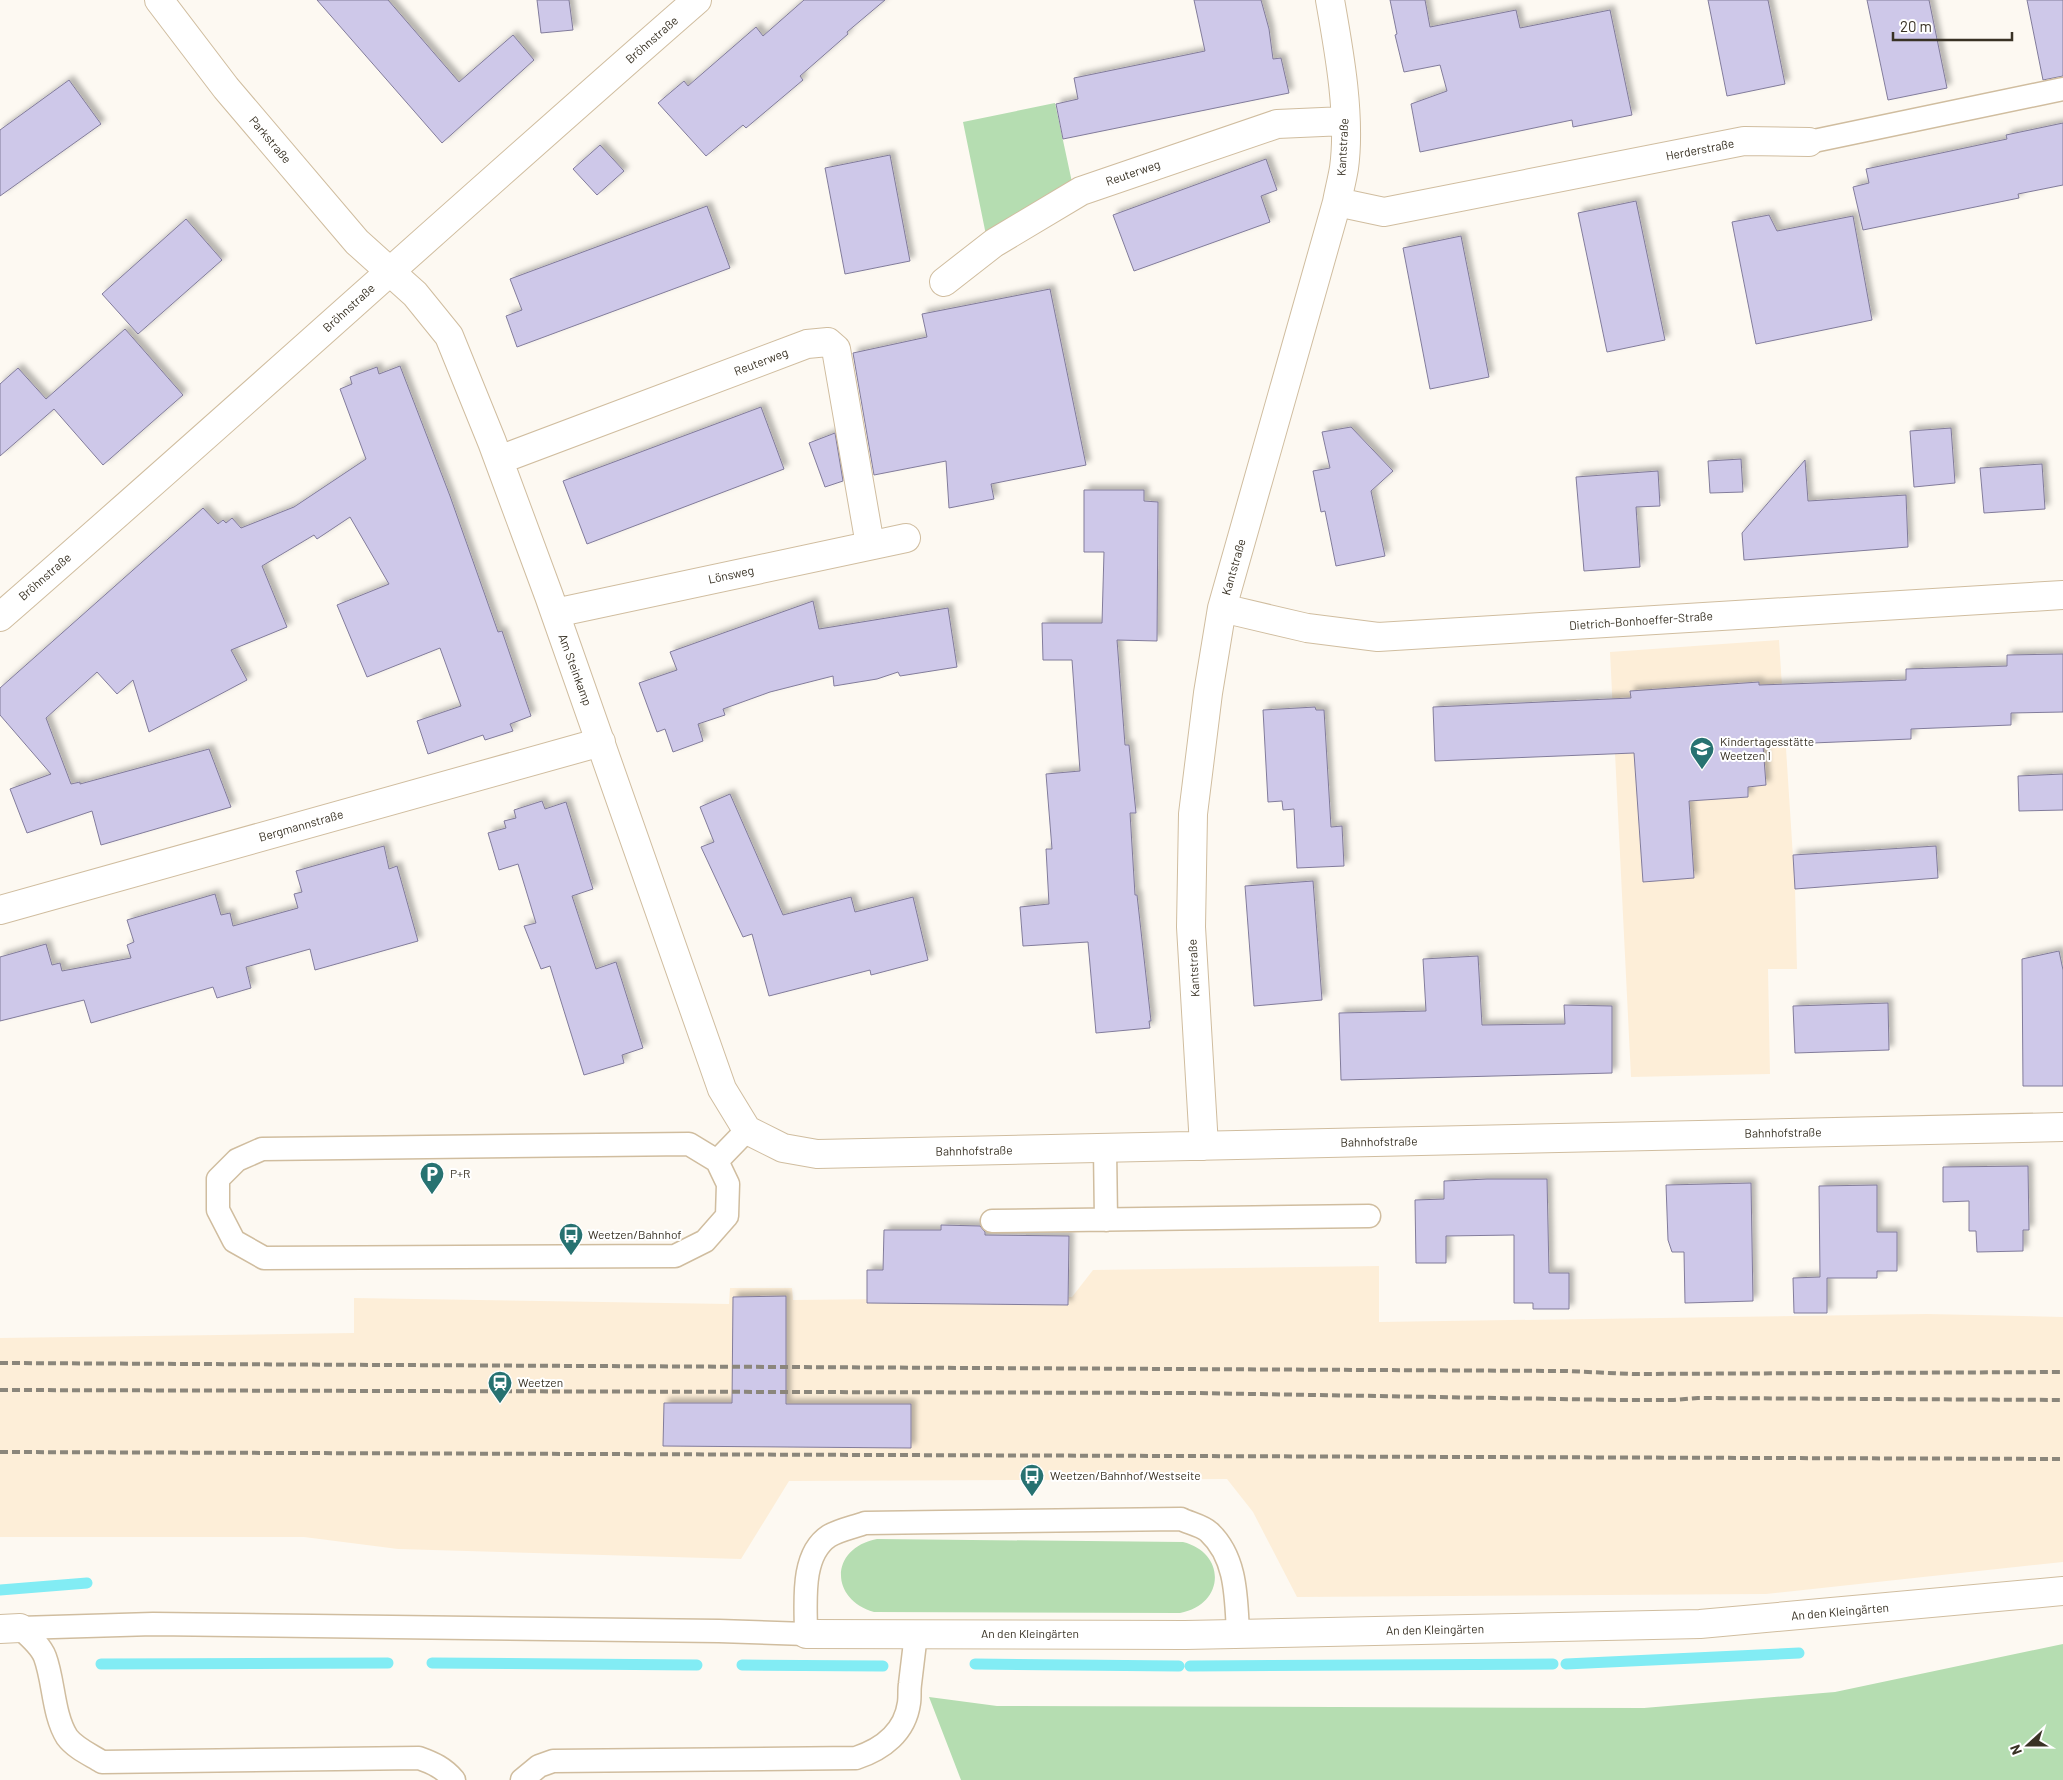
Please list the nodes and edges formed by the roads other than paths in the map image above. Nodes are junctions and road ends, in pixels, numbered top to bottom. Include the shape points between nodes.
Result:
1 (159, 0) edge
2 (697, 0) edge
3 (1330, 0) edge
4 (2063, 89) edge
5 (1345, 121) junction
6 (1809, 142) joint
7 (1337, 202) junction
8 (390, 271) junction
9 (944, 282) dead end
10 (499, 460) junction
11 (906, 538) dead end
12 (870, 545) junction
13 (2063, 595) edge
14 (1222, 608) junction
15 (555, 613) junction
16 (0, 617) edge
17 (601, 742) junction
18 (0, 910) edge
19 (2063, 1127) edge
20 (747, 1130) junction
21 (1204, 1146) junction
22 (1105, 1148) junction
23 (717, 1161) junction
24 (1369, 1216) dead end
25 (1106, 1220) junction
26 (992, 1221) dead end
27 (2063, 1591) edge
28 (10, 1628) edge
29 (806, 1634) junction
30 (916, 1634) junction
31 (1238, 1634) junction
32 (454, 1780) edge
33 (522, 1780) edge

1 - 8 street, Parkstraße via 226,88 357,242
2 - 8 street, Bröhnstraße
3 - 5 street, Kantstraße via 1341,67
4 - 6 lane, Herderstraße
5 - 7 street, Kantstraße via 1344,167
5 - 9 street, Reuterweg via 1277,124 1081,191 994,243
6 - 7 street, Herderstraße via 1744,141 1384,212
7 - 14 street, Kantstraße
8 - 10 street, Am Steinkamp via 415,294 449,336
8 - 16 street, Bröhnstraße
10 - 12 street, Reuterweg via 808,344 828,342 836,349
10 - 15 street, Am Steinkamp
11 - 12 street, Lönsweg
12 - 15 street, Lönsweg
13 - 14 street, Dietrich-Bonhoeffer-Straße via 1378,637 1307,628
14 - 21 street, Kantstraße via 1193,814 1191,928
15 - 17 street, Am Steinkamp
17 - 18 street, Bergmannstraße
17 - 20 street, Am Steinkamp via 722,1089
19 - 21 street, Bahnhofstraße
20 - 22 street, Bahnhofstraße via 783,1148 817,1154
20 - 23 lane
21 - 22 street, Bahnhofstraße
22 - 25 lane
23 - 23 lane via 689,1144 262,1149 237,1160 218,1179 218,1210 234,1241 264,1258 676,1256 705,1241 727,1216 728,1184
24 - 25 lane
25 - 26 lane
27 - 31 street, An den Kleingärten via 1700,1624
28 - 29 lane via 153,1624
28 - 32 lane via 33,1640 45,1656 68,1737 102,1762 418,1758 433,1762
29 - 30 street, An den Kleingärten
29 - 31 lane via 806,1586 811,1557 828,1537 865,1523 1181,1519 1209,1531 1227,1555 1235,1583
30 - 31 street, An den Kleingärten
30 - 33 lane via 909,1704 904,1719 897,1733 871,1753 856,1758 553,1761 539,1766

